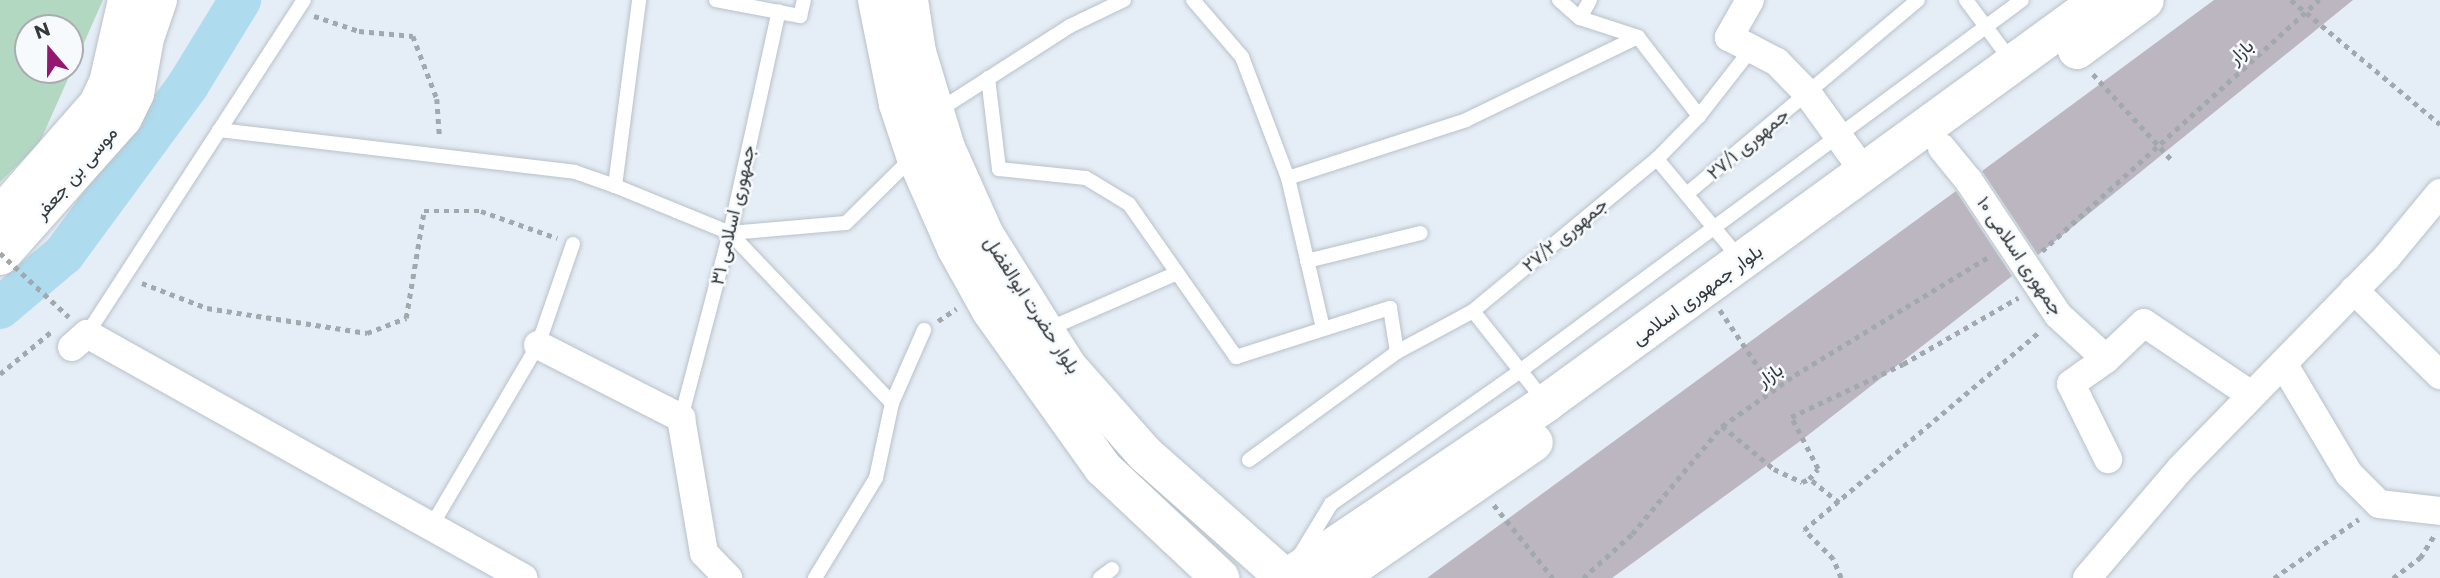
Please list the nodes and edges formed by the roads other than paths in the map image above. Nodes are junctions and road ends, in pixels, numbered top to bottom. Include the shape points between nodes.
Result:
1 (127, 0) edge
2 (158, 0) edge
3 (639, 0) edge
4 (716, 0) edge
5 (804, 0) edge
6 (877, 0) edge
7 (909, 0) edge
8 (1124, 0) edge
9 (1193, 0) edge
10 (1559, 0) edge
11 (1590, 0) edge
12 (1750, 0) edge
13 (1918, 0) edge
14 (1966, 0) edge
15 (2022, 0) edge
16 (2100, 0) edge
17 (2145, 0) edge
18 (301, 5) edge
19 (779, 12) junction
20 (1580, 18) junction
21 (1986, 26) junction
22 (1638, 37) junction
23 (1741, 42) junction
24 (2013, 64) junction
25 (988, 78) junction
26 (1808, 94) junction
27 (935, 113) junction
28 (1699, 116) junction
29 (219, 130) junction
30 (1836, 133) junction
31 (1942, 148) junction
32 (915, 155) junction
33 (1657, 159) junction
34 (1865, 173) junction
35 (1288, 178) junction
36 (615, 186) junction
37 (1688, 193) junction
38 (2440, 193) edge
39 (0, 216) edge
40 (1712, 225) junction
41 (730, 233) junction
42 (1421, 233) dead end
43 (573, 244) road end
44 (0, 255) edge
45 (1307, 261) junction
46 (1743, 262) junction
47 (1177, 273) junction
48 (2354, 290) junction
49 (1473, 311) junction
50 (1323, 329) junction
51 (924, 330) road end
52 (1045, 331) junction
53 (70, 332) joint
54 (538, 345) junction
55 (1397, 352) junction
56 (2106, 359) junction
57 (2284, 365) junction
58 (1520, 371) junction
59 (2440, 375) edge
60 (2250, 395) junction
61 (892, 403) junction
62 (1546, 403) junction
63 (681, 418) junction
64 (2108, 459) dead end
65 (1249, 460) dead end
66 (2440, 511) edge
67 (432, 525) junction
68 (1410, 530) junction
69 (523, 578) edge
70 (728, 578) edge
71 (816, 578) edge
72 (1220, 578) edge
73 (1286, 578) edge
74 (1337, 578) edge
75 (1385, 578) edge
76 (2087, 578) edge

1 - 39 main road, موسی بن جعفر via 99,104
2 - 44 main road, موسی بن جعفر via 135,93 122,118
3 - 36 lane
4 - 19 lane
5 - 19 lane via 800,16
6 - 32 main road, بلوار حضرت ابوالفضل via 898,104
7 - 27 main road, بلوار حضرت ابوالفضل via 916,52
8 - 25 lane via 1070,26
9 - 35 lane via 1242,57
10 - 20 lane
11 - 20 lane
12 - 23 street
13 - 26 lane, جمهوری ۲۷/۱
14 - 21 lane
15 - 21 lane
16 - 24 main road, بلوار جمهوری اسلامی
17 - 31 main road, بلوار جمهوری اسلامی
18 - 29 lane
19 - 41 lane, جمهوری اسلامی ۳۱
20 - 22 lane
21 - 24 lane
21 - 30 lane
22 - 28 lane
22 - 35 lane via 1466,120
23 - 26 street via 1777,62
23 - 28 lane, جمهوری ۲۷/۲
24 - 34 main road, بلوار جمهوری اسلامی
25 - 27 lane
25 - 47 lane via 999,169 1086,178 1129,204
26 - 30 street
26 - 37 lane, جمهوری ۲۷/۱
27 - 52 main road, بلوار حضرت ابوالفضل via 985,235
28 - 33 lane, جمهوری ۲۷/۲
29 - 36 lane via 575,172
29 - 53 lane via 125,276
30 - 34 street
30 - 40 lane
31 - 56 street, جمهوری اسلامی ۱۰ via 2058,316
31 - 68 main road, بلوار جمهوری اسلامی
32 - 41 lane via 846,223
32 - 72 main road, بلوار حضرت ابوالفضل via 981,293 1049,398 1103,468
33 - 37 lane
33 - 49 lane, جمهوری ۲۷/۲
34 - 46 main road, بلوار جمهوری اسلامی
35 - 45 lane
36 - 41 lane
37 - 40 lane
38 - 48 street
40 - 46 lane
40 - 58 lane
41 - 61 lane
41 - 63 lane, جمهوری اسلامی ۳۱
42 - 45 lane
43 - 54 lane
45 - 50 lane
46 - 62 main road, بلوار جمهوری اسلامی
47 - 50 lane via 1236,357
47 - 52 lane
48 - 57 street
48 - 59 street
49 - 55 lane, جمهوری ۲۷/۲
49 - 58 lane
50 - 55 lane via 1390,308
51 - 61 lane
52 - 73 main road, بلوار حضرت ابوالفضل via 1068,367 1145,454
53 - 67 street
54 - 63 street
54 - 67 lane
55 - 65 lane, جمهوری ۲۷/۲
56 - 60 street via 2144,323
56 - 64 street via 2071,384
57 - 60 street
57 - 66 street via 2349,474 2379,505
58 - 62 lane
58 - 73 lane via 1331,504
60 - 76 street
61 - 71 lane via 876,478
62 - 73 main road, بلوار جمهوری اسلامی
63 - 70 street, جمهوری اسلامی ۳۱ via 704,553
67 - 69 street
68 - 74 main road, بلوار جمهوری اسلامی
68 - 75 main road

